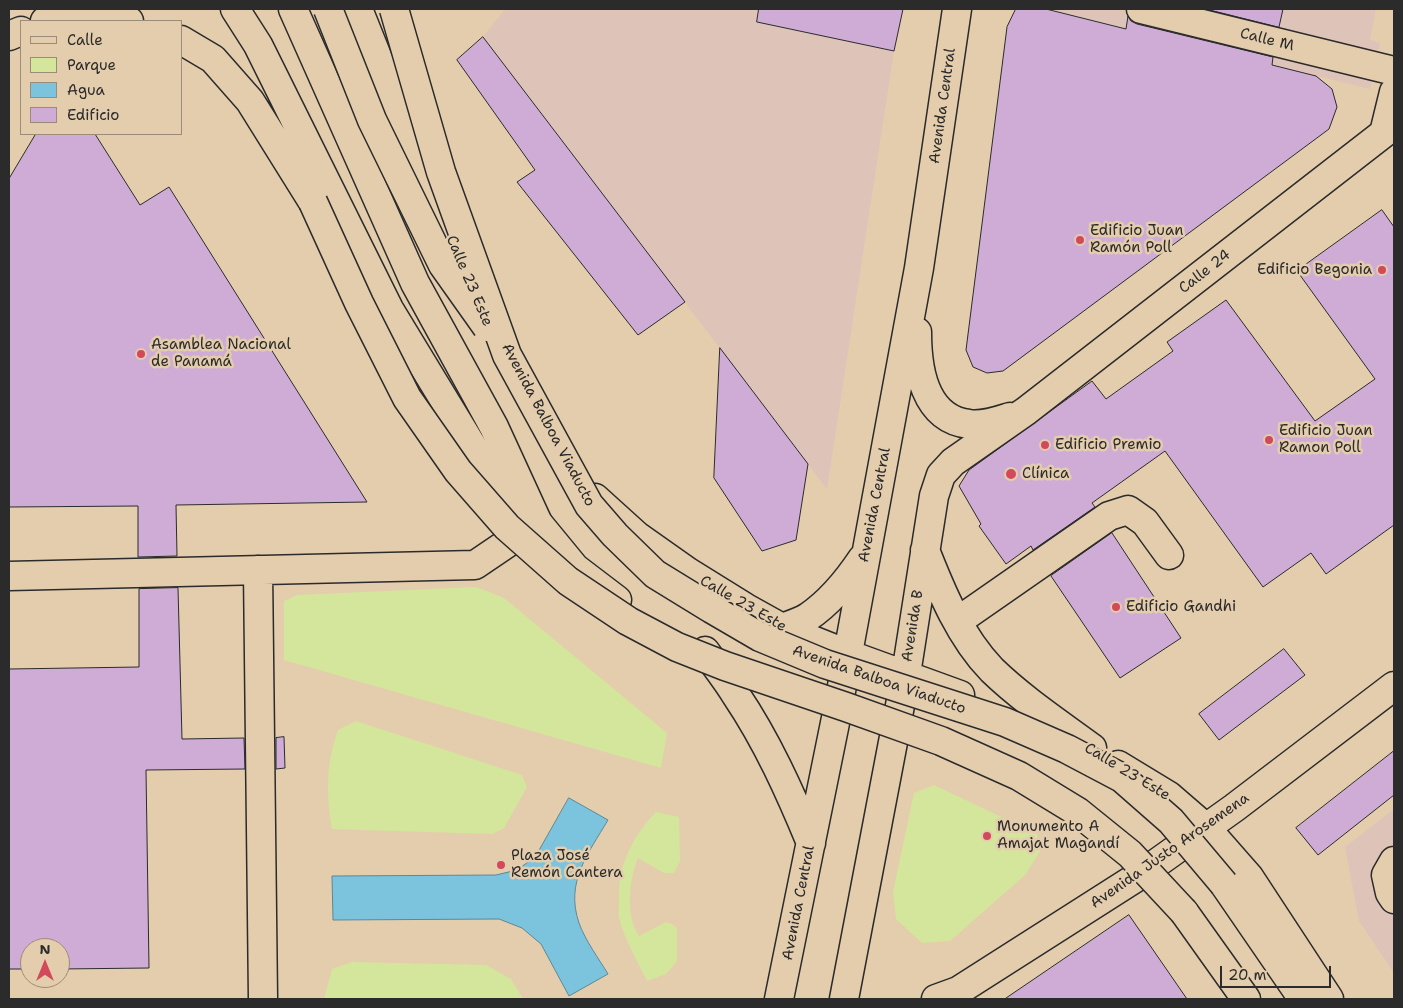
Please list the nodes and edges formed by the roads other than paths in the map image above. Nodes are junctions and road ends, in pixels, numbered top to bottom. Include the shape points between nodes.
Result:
1 (235, 9) edge
2 (293, 9) edge
3 (328, 9) edge
4 (358, 9) edge
5 (394, 9) edge
6 (958, 9) edge
7 (1140, 9) edge
8 (58, 20) edge
9 (125, 20) edge
10 (182, 41) edge
11 (1394, 71) edge
12 (1394, 92) edge
13 (1389, 129) edge
14 (313, 202) junction
15 (919, 268) junction
16 (507, 355) junction
17 (1026, 412) junction
18 (538, 523) junction
19 (925, 550) junction
20 (866, 553) junction
21 (1169, 555) dead end
22 (258, 570) junction
23 (9, 576) edge
24 (958, 621) junction
25 (782, 628) junction
26 (705, 651) junction
27 (847, 654) junction
28 (906, 674) junction
29 (1394, 686) edge
30 (837, 713) junction
31 (894, 733) junction
32 (1092, 748) junction
33 (1206, 828) junction
34 (811, 843) junction
35 (1394, 862) edge
36 (1140, 875) junction
37 (1394, 899) edge
38 (263, 999) edge
39 (779, 999) edge
40 (844, 999) edge
41 (936, 999) edge
42 (1237, 999) edge
43 (1246, 999) edge
44 (1303, 999) edge
45 (1329, 999) edge

1 - 14 main road
1 - 18 main road via 258,45 390,309 474,449
2 - 18 main road via 415,284 494,427
3 - 16 main road, bridge via 372,120 443,265
4 - 25 main road, Calle 23 Este via 464,273 512,381 547,438 587,490 637,536 688,572
5 - 16 main road, Avenida Balboa Viaducto, bridge via 441,172
6 - 15 main road, Avenida Central
7 - 11 main road, Calle M
8 - 9 main road via 108,16
10 - 14 main road via 213,59 250,101
12 - 13 main road, Calle 24
13 - 17 main road, Calle 24
14 - 43 main road, bridge via 407,398 464,478 507,527 568,581 628,621 677,646 725,666 941,741 1019,776 1078,812 1130,854 1184,912
15 - 17 main road via 918,361 925,390 932,401 942,413 968,424 994,422
15 - 20 main road, Avenida Central
16 - 44 main road, Avenida Balboa Viaducto, bridge via 589,505 655,574 768,640 825,664 1005,722 1122,778 1171,821 1224,884
17 - 19 main road, Avenida B via 954,462 941,475
18 - 22 main road via 475,565
18 - 26 main road via 575,568 632,612
19 - 24 main road via 938,584
19 - 28 main road, Avenida B
20 - 25 main road via 850,577 829,599 807,618
20 - 27 main road, Avenida Central
21 - 24 main road via 1145,522 1128,510 1109,516
22 - 23 main road
22 - 38 main road
24 - 32 main road via 971,644 992,669 1027,700
25 - 27 main road, Calle 23 Este
26 - 30 main road via 765,682
26 - 34 main road via 737,695 766,746
27 - 28 main road, Calle 23 Este
27 - 30 main road, Avenida Central
28 - 31 main road, Avenida B
28 - 32 main road, Calle 23 Este
29 - 33 main road, Avenida Justo Arosemena
30 - 31 main road
30 - 34 main road, Avenida Central
31 - 36 main road via 1003,782 1060,815
31 - 40 main road, Avenida B
32 - 33 main road, Calle 23 Este via 1169,796
33 - 36 main road, Avenida Justo Arosemena
33 - 45 main road, Calle 23 Este via 1249,877
34 - 39 main road, Avenida Central
35 - 37 main road via 1386,875
36 - 41 main road, Avenida Justo Arosemena via 958,991
36 - 42 main road

